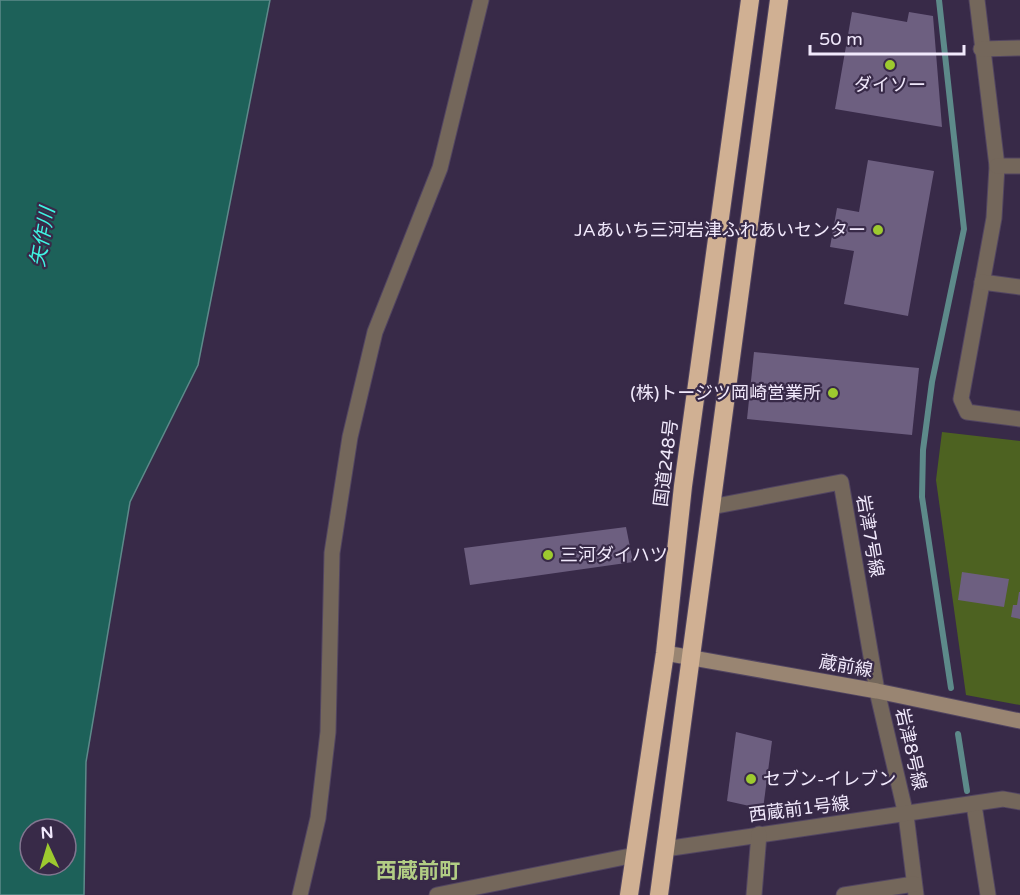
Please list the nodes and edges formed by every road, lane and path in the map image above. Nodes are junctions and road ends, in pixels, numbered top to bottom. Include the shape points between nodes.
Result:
1 (481, 0) edge
2 (750, 0) edge
3 (779, 0) edge
4 (977, 0) edge
5 (1020, 48) edge
6 (981, 49) junction
7 (997, 166) junction
8 (1020, 166) edge
9 (982, 282) junction
10 (1020, 286) edge
11 (1020, 419) edge
12 (711, 507) junction
13 (665, 653) junction
14 (690, 658) junction
15 (877, 692) junction
16 (1020, 721) edge
17 (1020, 802) edge
18 (974, 805) junction
19 (906, 815) junction
20 (759, 834) junction
21 (665, 849) junction
22 (635, 855) junction
23 (915, 890) edge
24 (300, 895) edge
25 (437, 895) edge
26 (629, 895) edge
27 (659, 895) edge
28 (754, 895) edge
29 (844, 895) edge
30 (988, 895) edge

1 - 24 street via 440,168 375,332 350,437 332,553 328,732 318,818
2 - 13 highway, 国道248号 via 683,486
3 - 12 highway
4 - 6 street
5 - 6 street
6 - 7 street
7 - 8 street
7 - 9 street
9 - 10 street
9 - 11 street via 961,399 967,412
12 - 14 highway
12 - 15 street, 岩津7号線 via 841,482
13 - 14 street, 蔵前線
13 - 22 highway, 国道248号
14 - 15 street, 蔵前線
14 - 21 highway
15 - 16 street, 蔵前線
15 - 19 street, 岩津8号線
17 - 18 street, 西蔵前1号線 via 1003,799
18 - 19 street, 西蔵前1号線
18 - 30 street
19 - 20 street, 西蔵前1号線
19 - 23 street, 岩津8号線
20 - 21 street, 西蔵前1号線
20 - 28 street
21 - 27 highway
22 - 25 street
22 - 26 highway, 国道248号
23 - 29 street

